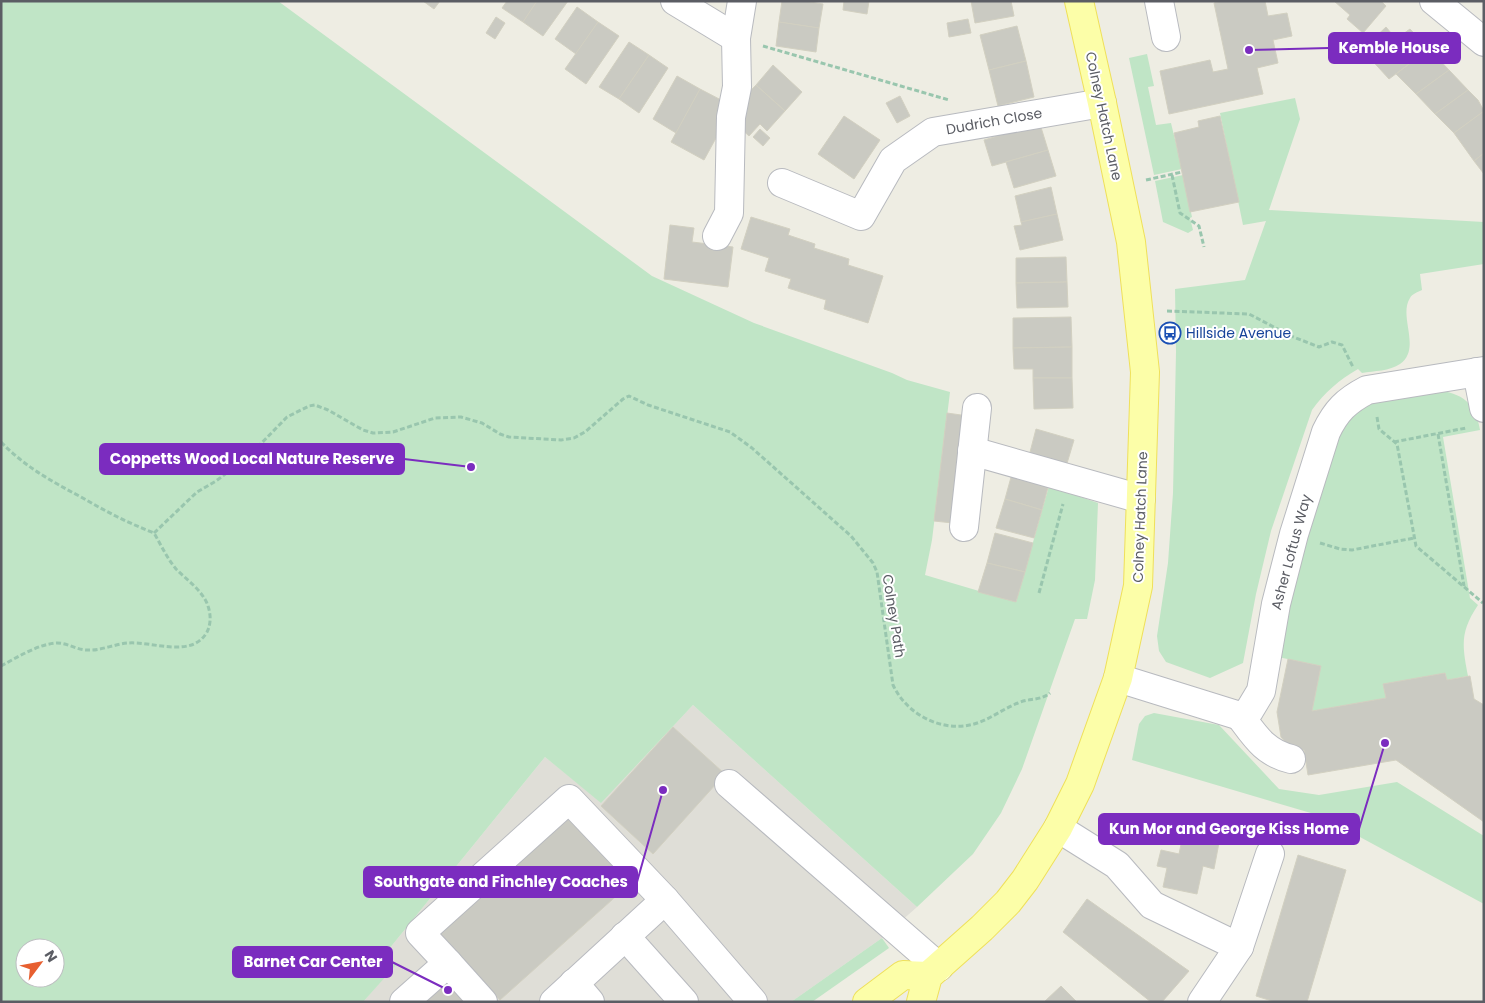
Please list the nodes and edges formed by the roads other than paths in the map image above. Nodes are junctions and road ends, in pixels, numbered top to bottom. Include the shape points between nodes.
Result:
1 (674, 1) edge
2 (742, 1) edge
3 (1079, 1) edge
4 (1159, 1) edge
5 (1434, 1) edge
6 (1166, 37) dead end
7 (736, 38) junction
8 (1484, 42) edge
9 (1102, 103) junction
10 (782, 183) dead end
11 (717, 236) dead end
12 (1481, 372) edge
13 (977, 408) dead end
14 (1479, 418) edge
15 (972, 451) junction
16 (1141, 499) junction
17 (964, 527) dead end
18 (1118, 678) junction
19 (1240, 716) junction
20 (1291, 759) dead end
21 (729, 784) dead end
22 (1058, 828) junction
23 (1270, 854) dead end
24 (665, 900) junction
25 (625, 936) junction
26 (1239, 947) junction
27 (448, 963) junction
28 (934, 972) junction
29 (582, 993) edge
30 (404, 1002) edge
31 (483, 1002) edge
32 (554, 1002) edge
33 (684, 1002) edge
34 (753, 1002) edge
35 (867, 1002) edge
36 (921, 1002) edge
37 (1202, 1002) edge

1 - 7 street
2 - 7 street
3 - 9 main road, Colney Hatch Lane
4 - 6 street
5 - 8 street
7 - 11 street via 729,213
9 - 10 street, Dudrich Close via 933,132 893,160 861,216
9 - 16 main road, Colney Hatch Lane via 1131,242 1145,372
12 - 14 street
12 - 19 street, Asher Loftus Way via 1367,390 1341,407 1332,418 1294,534 1276,604 1261,691 1249,711
13 - 15 street
15 - 16 street
15 - 17 street
16 - 18 main road, Colney Hatch Lane via 1138,586
18 - 19 street
18 - 22 main road, Colney Hatch Lane via 1080,784
19 - 20 street via 1268,749
21 - 28 street
22 - 26 street via 1117,865 1152,905
22 - 28 main road, Colney Hatch Lane via 1008,902
23 - 26 street
24 - 25 street
24 - 27 street via 569,799 420,933
24 - 34 street
25 - 29 street
25 - 33 street
26 - 37 street
27 - 30 street
27 - 31 street
28 - 35 main road via 902,975
28 - 36 main road
29 - 32 street

